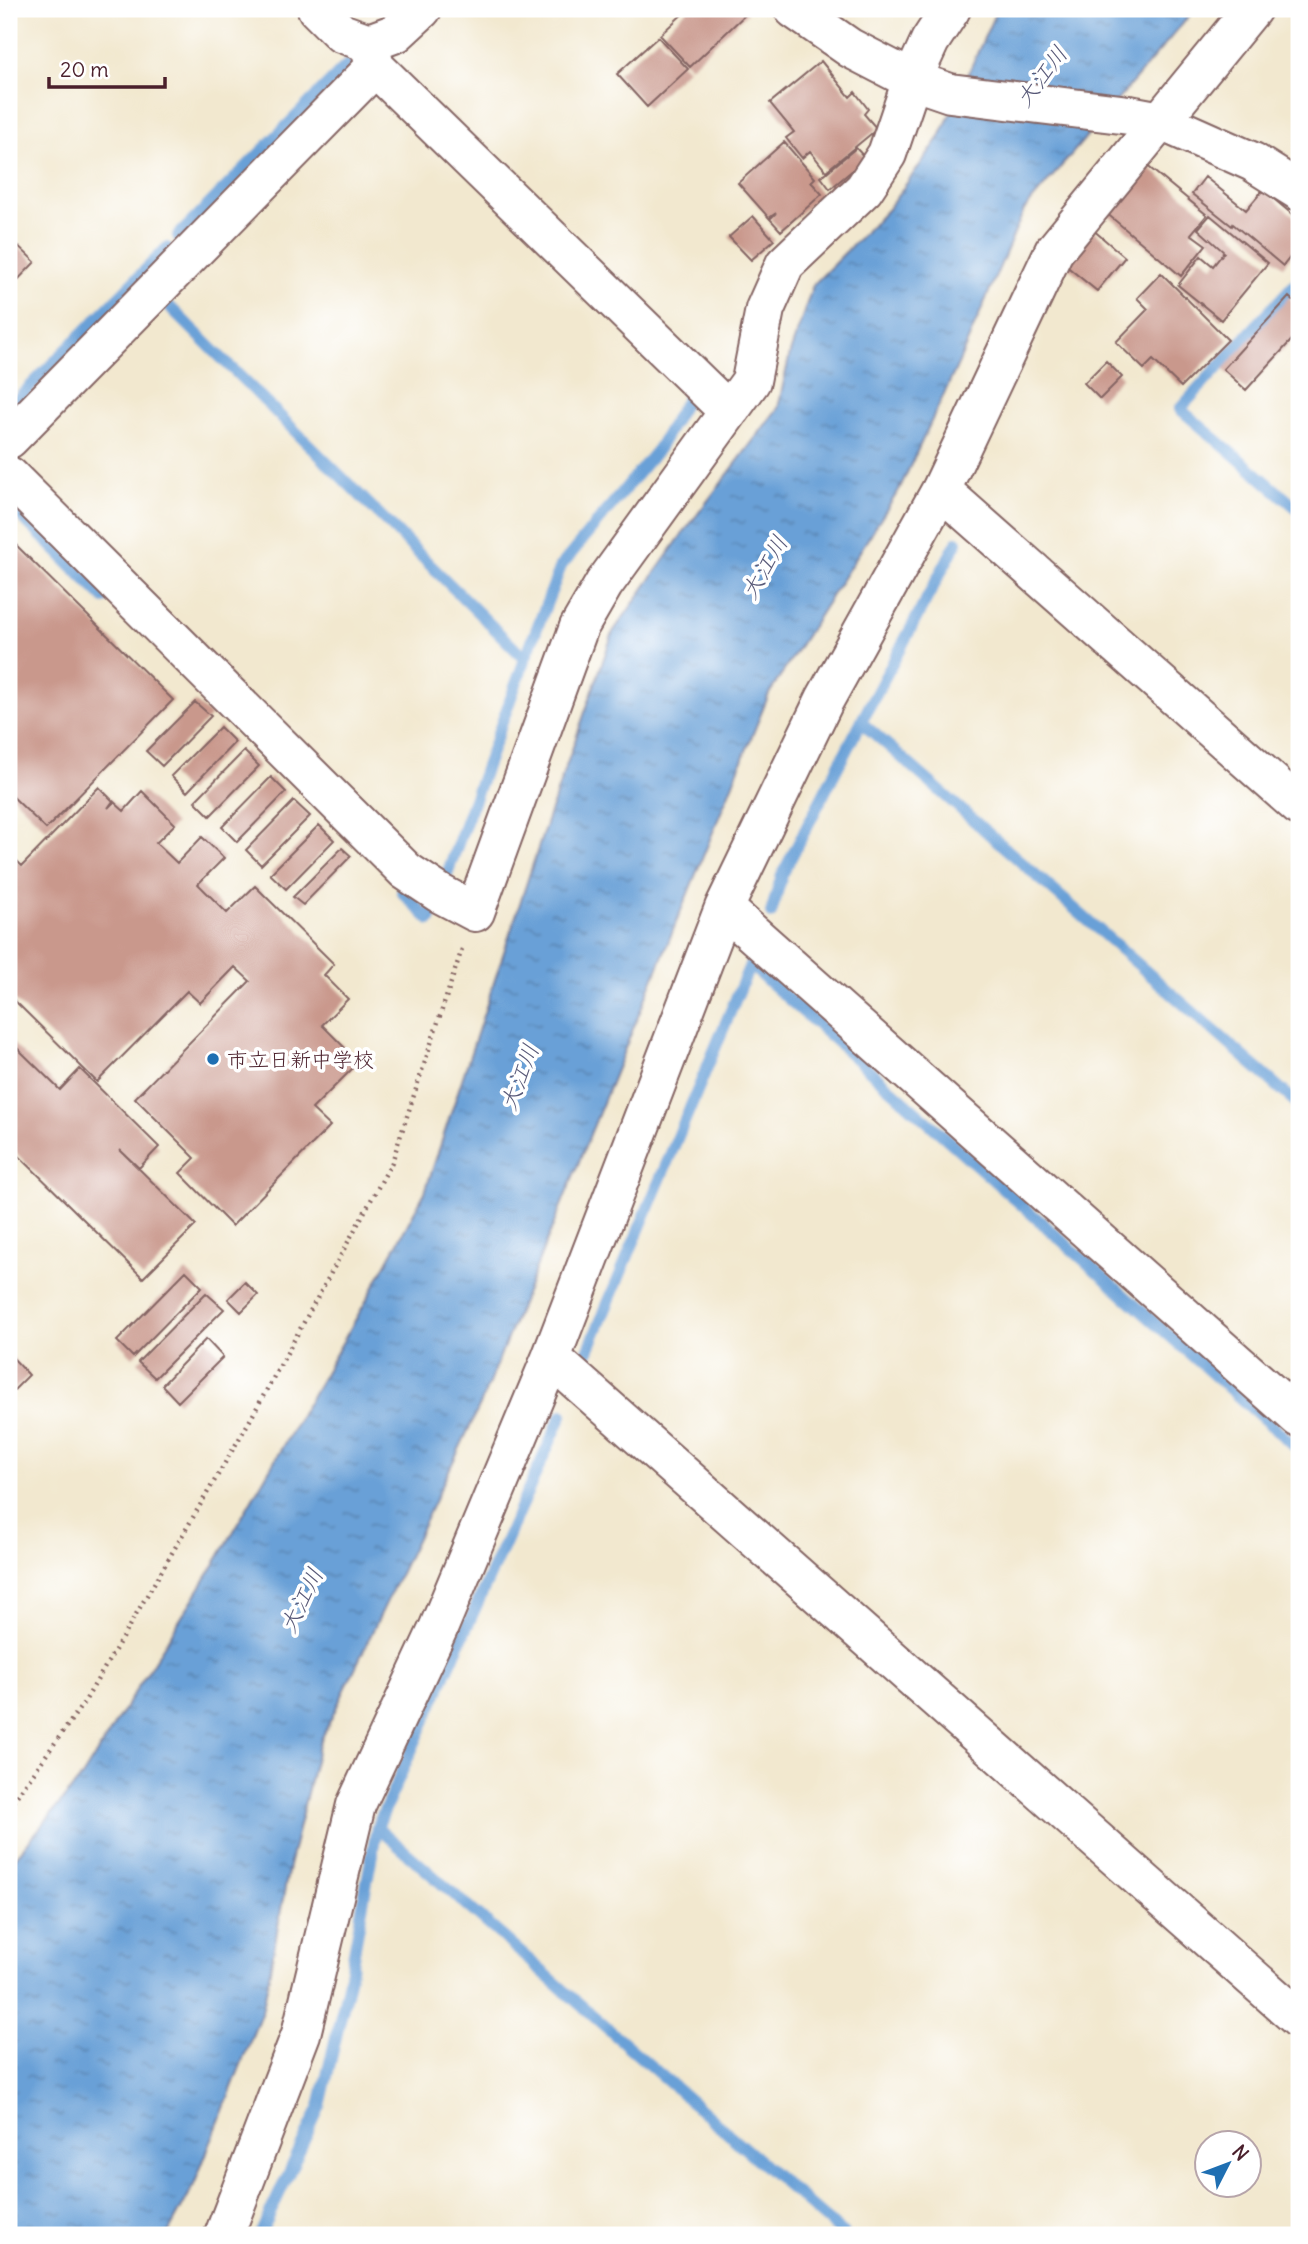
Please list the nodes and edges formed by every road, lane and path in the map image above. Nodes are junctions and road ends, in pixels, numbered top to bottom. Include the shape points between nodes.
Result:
1 (317, 9) edge
2 (422, 9) edge
3 (794, 9) edge
4 (951, 9) edge
5 (1252, 9) edge
6 (372, 55) junction
7 (912, 80) junction
8 (1145, 118) junction
9 (1299, 191) edge
10 (732, 408) junction
11 (9, 439) edge
12 (9, 476) edge
13 (941, 490) junction
14 (1299, 806) edge
15 (724, 908) junction
16 (475, 912) junction
17 (551, 1358) junction
18 (1299, 1418) edge
19 (9, 1807) edge
20 (1299, 2019) edge
21 (224, 2235) edge

1 - 6 street
2 - 6 street
3 - 7 street via 850,48
4 - 7 street
5 - 8 street
6 - 10 street via 716,399
6 - 11 street
7 - 8 street via 950,93
7 - 10 street via 887,153 864,189 785,264 765,309 751,381
8 - 9 street via 1253,162
8 - 13 street via 1054,251
10 - 16 street via 604,584 579,627
12 - 16 street via 406,871
13 - 14 street
13 - 15 street via 825,699
15 - 17 street
15 - 18 street
16 - 19 path via 392,1162 249,1422 85,1701
17 - 20 street
17 - 21 street via 438,1629 356,1805 301,2034

